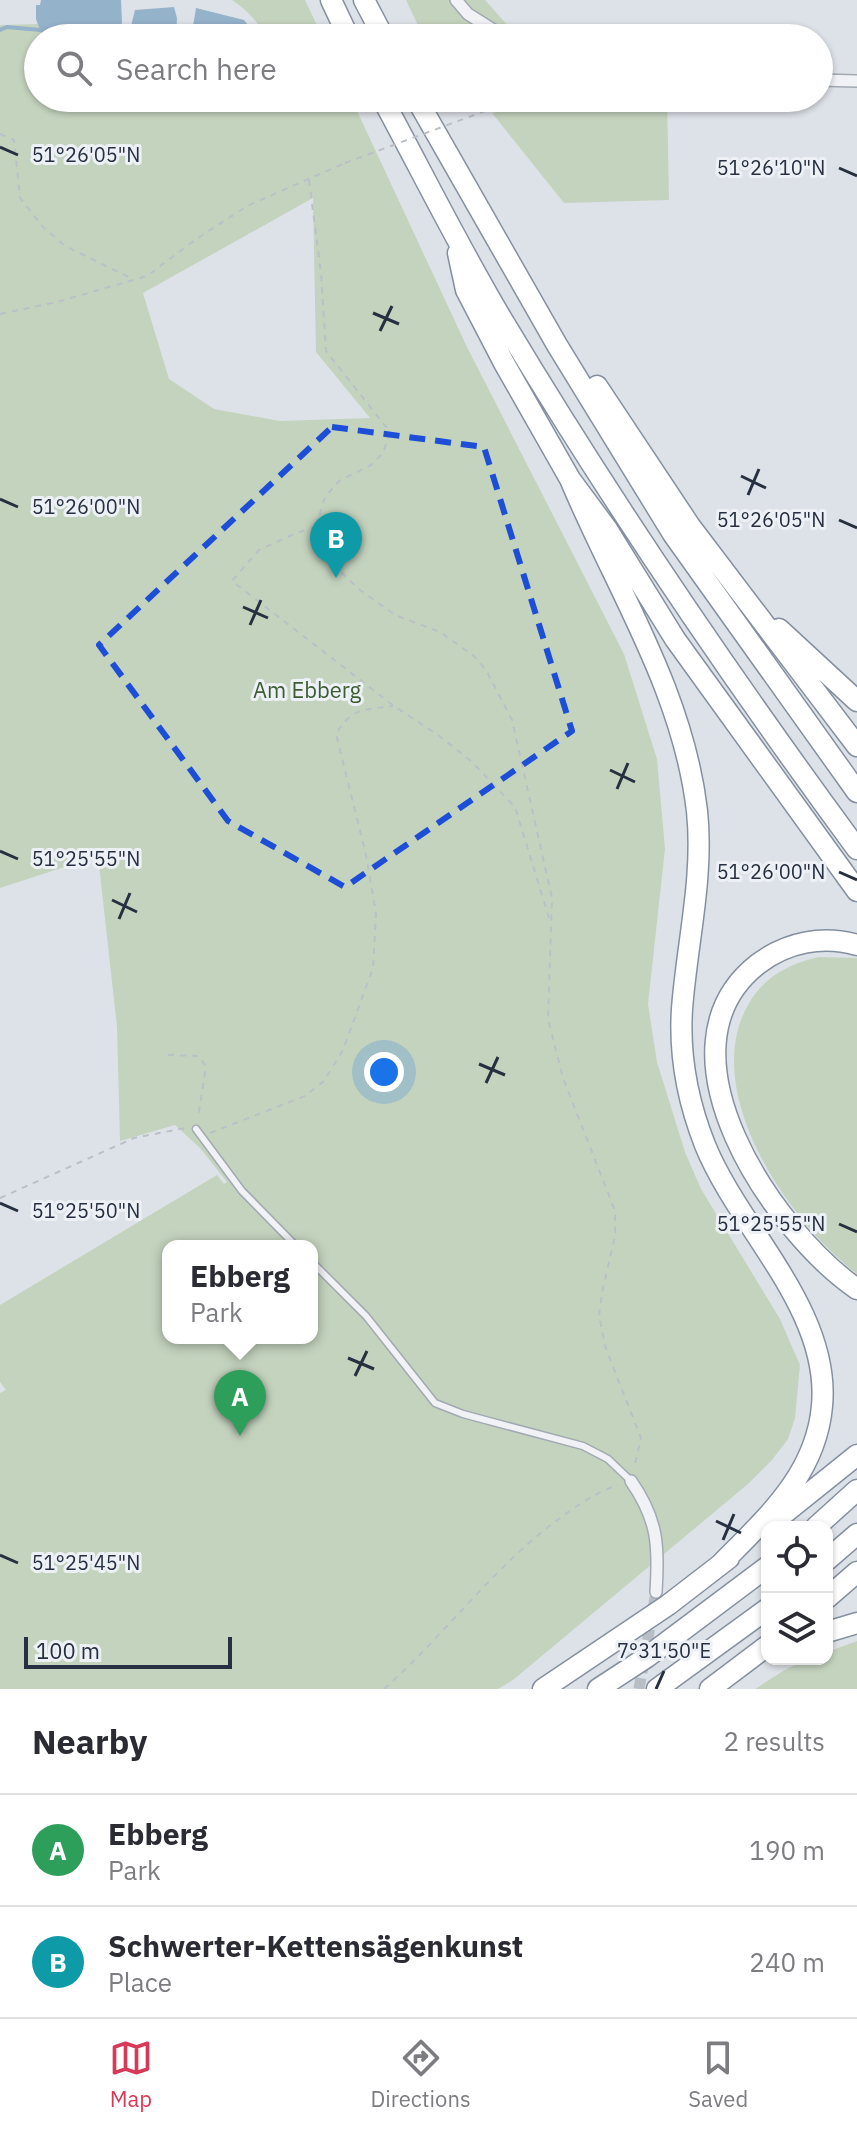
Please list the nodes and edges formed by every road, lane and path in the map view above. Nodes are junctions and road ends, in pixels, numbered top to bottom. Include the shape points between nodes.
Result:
1 (331, 0) edge
2 (364, 0) edge
3 (379, 0) edge
4 (456, 0) edge
5 (342, 24) edge
6 (377, 24) edge
7 (391, 24) edge
8 (484, 24) edge
9 (833, 80) edge
10 (857, 81) edge
11 (390, 112) edge
12 (424, 112) edge
13 (438, 112) edge
14 (482, 112) edge
15 (0, 134) edge
16 (309, 180) junction
17 (453, 230) junction
18 (134, 280) junction
19 (0, 314) edge
20 (570, 479) junction
21 (690, 526) junction
22 (316, 527) junction
23 (857, 701) edge
24 (394, 706) junction
25 (857, 746) edge
26 (857, 792) edge
27 (857, 849) edge
28 (857, 891) edge
29 (551, 922) junction
30 (857, 945) edge
31 (168, 1055) dead end
32 (196, 1129) junction
33 (202, 1136) junction
34 (0, 1198) edge
35 (290, 1240) edge
36 (318, 1268) edge
37 (857, 1289) edge
38 (857, 1455) edge
39 (631, 1481) junction
40 (857, 1490) edge
41 (775, 1521) edge
42 (823, 1521) edge
43 (761, 1533) edge
44 (857, 1534) edge
45 (833, 1555) edge
46 (721, 1564) junction
47 (761, 1572) edge
48 (857, 1572) edge
49 (656, 1592) tunnel mouth
50 (833, 1593) edge
51 (761, 1613) edge
52 (857, 1623) edge
53 (833, 1630) edge
54 (761, 1651) edge
55 (761, 1663) edge
56 (384, 1689) edge
57 (543, 1689) edge
58 (598, 1689) edge
59 (657, 1689) edge
60 (710, 1689) edge

1 - 5 highway
2 - 6 highway
3 - 7 highway
4 - 8 street
9 - 10 street
11 - 17 highway
12 - 26 highway via 542,321 673,534
13 - 21 highway via 565,338
14 - 16 path, bridge
15 - 18 path via 14,140 20,198 43,227 65,246
16 - 18 path via 247,206
16 - 22 path via 326,351 390,432 383,453 339,481 325,497
17 - 20 highway via 466,290
17 - 27 highway via 502,320 628,519
18 - 19 path
20 - 28 highway via 675,639
20 - 46 highway via 659,668 692,776 698,855 682,1011 692,1108 719,1175 793,1297 820,1360 823,1405 802,1474
21 - 23 highway via 787,638
21 - 25 highway
22 - 24 path via 259,550 232,581
22 - 29 path via 328,560 360,590 395,615 459,644 486,670 512,720 552,898
24 - 29 path via 471,761 515,807
24 - 33 path via 357,710 336,734 376,914 373,968 343,1050 324,1081 305,1096
29 - 39 path via 548,1019 563,1078 615,1211 599,1316 606,1349 641,1438
30 - 37 highway via 803,942 764,959 723,1009 715,1053 722,1098 755,1176 818,1257
31 - 32 path via 198,1056 206,1066
32 - 33 lane
32 - 34 path via 134,1138
33 - 35 lane via 242,1191
36 - 39 lane via 366,1316 435,1403 583,1446 608,1459
38 - 41 highway
39 - 49 street via 654,1524
39 - 56 path via 606,1489 542,1531 495,1572
40 - 42 highway
43 - 46 highway
44 - 45 highway
46 - 57 highway
47 - 58 highway
48 - 50 highway
51 - 59 highway
52 - 53 highway
54 - 60 highway
55 - 60 highway

